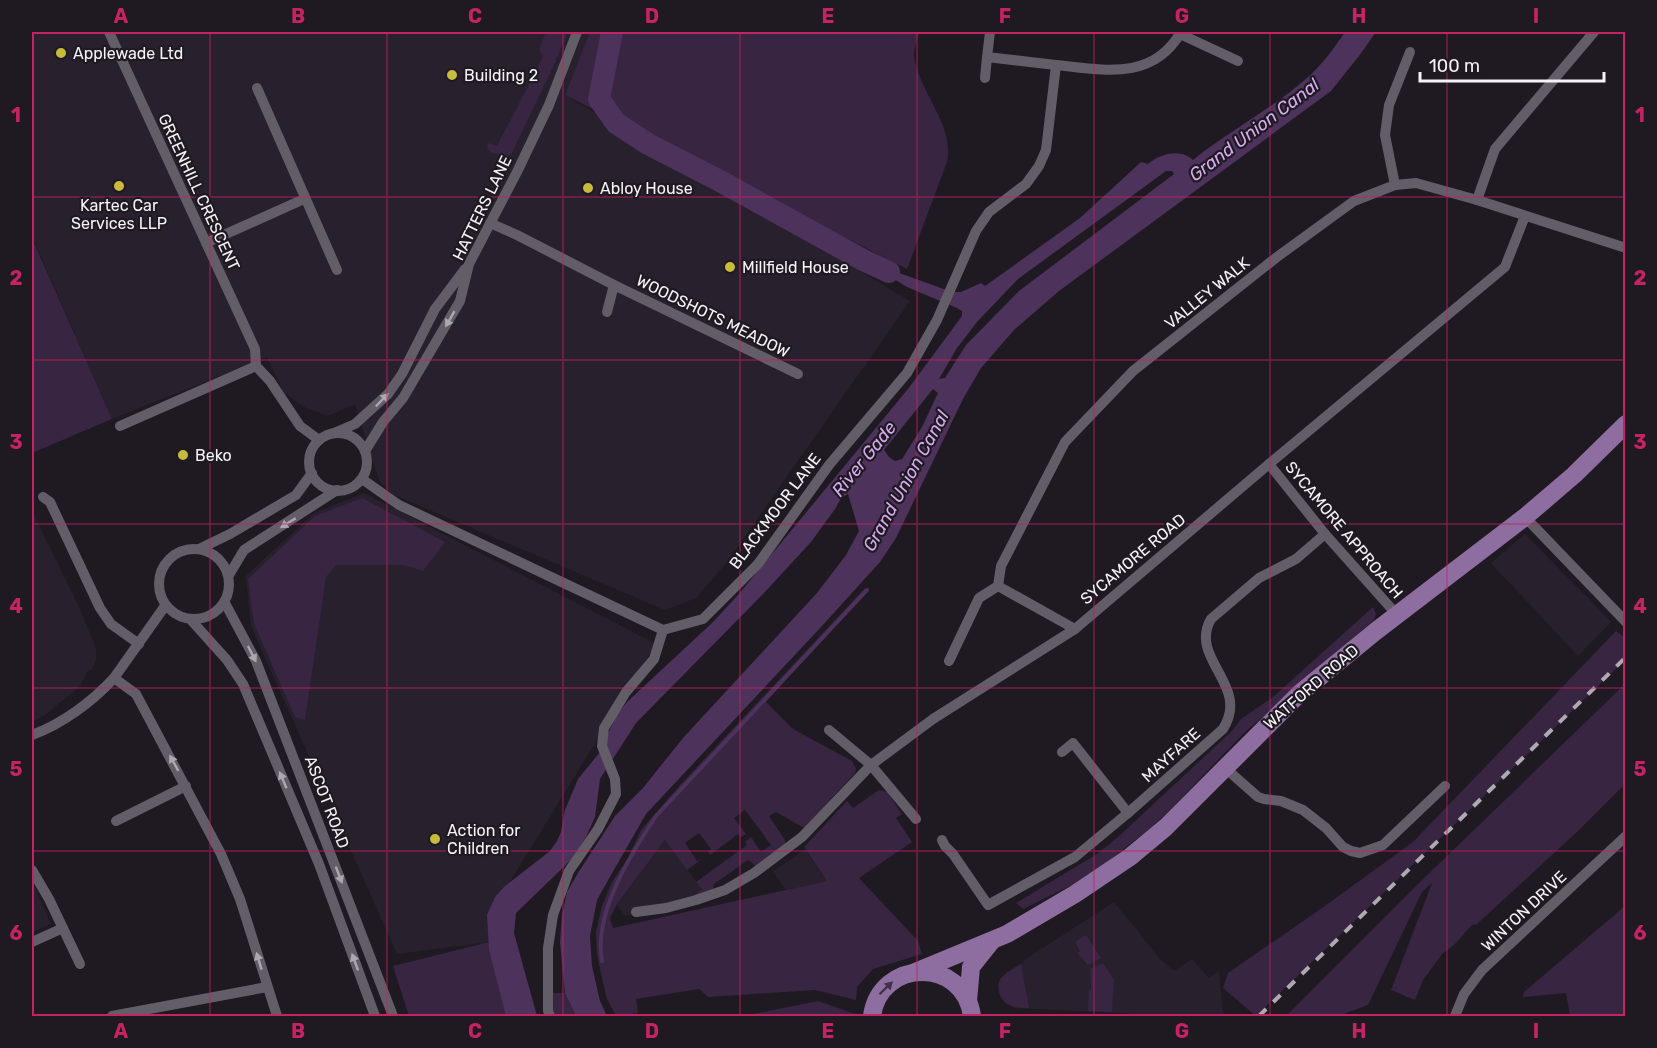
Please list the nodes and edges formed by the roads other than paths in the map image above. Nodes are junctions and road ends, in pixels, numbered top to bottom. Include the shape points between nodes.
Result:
1 (110, 32) edge
2 (577, 32) edge
3 (990, 32) edge
4 (1594, 32) edge
5 (1181, 33) edge
6 (1410, 52) dead end
7 (987, 57) junction
8 (1238, 62) dead end
9 (1056, 64) junction
10 (985, 78) dead end
11 (257, 88) dead end
12 (1395, 185) junction
13 (304, 199) junction
14 (1477, 200) junction
15 (1525, 216) junction
16 (489, 223) junction
17 (206, 243) junction
18 (1626, 248) edge
19 (469, 264) junction
20 (337, 270) dead end
21 (614, 285) junction
22 (606, 312) dead end
23 (256, 366) junction
24 (798, 374) dead end
25 (1626, 424) edge
26 (120, 426) dead end
27 (334, 433) junction
28 (319, 440) junction
29 (365, 451) junction
30 (1269, 464) junction
31 (312, 473) junction
32 (362, 479) junction
33 (337, 490) junction
34 (43, 498) dead end
35 (1525, 517) junction
36 (1325, 534) junction
37 (200, 549) junction
38 (229, 575) junction
39 (998, 586) junction
40 (225, 603) junction
41 (165, 606) junction
42 (1398, 616) junction
43 (1622, 619) edge
44 (191, 620) junction
45 (1075, 629) junction
46 (663, 630) junction
47 (139, 644) junction
48 (949, 661) dead end
49 (114, 678) junction
50 (829, 730) dead end
51 (32, 735) edge
52 (1062, 752) dead end
53 (871, 765) junction
54 (1224, 767) junction
55 (186, 786) junction
56 (1445, 786) dead end
57 (1128, 813) junction
58 (916, 819) dead end
59 (116, 821) dead end
60 (1626, 836) edge
61 (942, 840) dead end
62 (32, 870) edge
63 (636, 912) dead end
64 (63, 928) junction
65 (32, 942) edge
66 (991, 942) junction
67 (80, 964) dead end
68 (915, 972) junction
69 (267, 987) junction
70 (970, 1009) edge
71 (112, 1017) edge
72 (277, 1017) edge
73 (375, 1017) edge
74 (393, 1017) edge
75 (550, 1017) edge
76 (872, 1017) edge
77 (1455, 1017) edge

1 - 17 street, GREENHILL CRESCENT
2 - 16 street, HATTERS LANE via 549,105
3 - 7 street
4 - 14 street via 1495,149
5 - 8 street
5 - 9 street via 1160,56 1139,67 1117,71
6 - 12 street via 1389,105 1385,135
7 - 9 street
7 - 10 street
9 - 46 street, BLACKMOOR LANE via 1046,150 1040,166 1026,184 989,212 976,231 937,320 907,373 829,465 758,564 703,619
11 - 13 street
12 - 14 street, VALLEY WALK via 1416,183
12 - 39 street, VALLEY WALK via 1354,201 1133,371 1065,442 1001,566
13 - 17 street
13 - 20 street
14 - 15 street, VALLEY WALK
15 - 18 street, VALLEY WALK
15 - 30 street, SYCAMORE ROAD via 1506,267
16 - 19 street, HATTERS LANE
16 - 21 street, WOODSHOTS MEADOW
17 - 23 street, GREENHILL CRESCENT via 255,350
27 -> 19 street via 355,424 388,394 435,309
19 -> 29 street, HATTERS LANE via 456,310 403,398 382,422
21 - 22 street, WOODSHOTS MEADOW
21 - 24 street, WOODSHOTS MEADOW
23 - 26 street
23 - 28 street, GREENHILL CRESCENT via 300,426
25 - 35 main road, WATFORD ROAD via 1574,476
27 - 28 street
27 - 29 street via 350,435
28 - 31 street via 310,455
29 - 32 street via 367,463
30 - 36 street, SYCAMORE APPROACH
30 - 45 street, SYCAMORE ROAD
31 - 33 street via 322,485
31 - 37 street via 296,495
32 - 33 street via 350,488
32 - 46 street via 399,505
33 -> 38 street via 244,550
34 - 47 street via 50,502 100,608 111,624
35 - 42 main road, WATFORD ROAD
35 - 43 street
36 - 42 street, SYCAMORE APPROACH
36 - 57 street, MAYFARE via 1296,559 1259,578 1211,620 1205,643 1228,688 1230,718 1223,729
37 - 38 street via 217,557
37 - 41 street via 179,552 162,569 159,590
38 - 40 street
39 - 45 street
39 - 48 street via 979,598
40 - 44 street via 211,616
40 -> 74 street, ASCOT ROAD via 256,661
41 - 44 street
41 - 47 street
42 - 54 main road, WATFORD ROAD via 1299,694
73 -> 44 street, ASCOT ROAD via 319,864 243,684
45 - 53 street, SYCAMORE ROAD via 933,718
46 - 75 street via 654,659 626,692 604,728 602,746 615,778 616,794 569,871 553,915 548,948
47 - 49 street
49 - 51 street via 69,716
55 -> 49 street via 136,694
50 - 53 street
52 - 57 street via 1073,743
53 - 58 street
53 - 63 street, SYCAMORE ROAD via 802,837 753,873 725,890 666,908
54 - 56 street via 1258,797 1303,810 1343,847 1360,853 1383,845
54 - 66 main road, WATFORD ROAD via 1130,857
55 - 59 street
69 -> 55 street via 232,881
57 - 61 street, MAYFARE via 1075,857 988,905
60 - 77 street, WINTON DRIVE via 1482,970 1464,994
62 - 64 street
64 - 65 street
64 - 67 street
66 - 68 main road, WATFORD ROAD
66 - 70 main road, WATFORD ROAD via 971,967
68 - 70 main road via 934,972 954,982
76 -> 68 main road, WATFORD ROAD via 883,989
69 - 71 street
69 - 72 street

